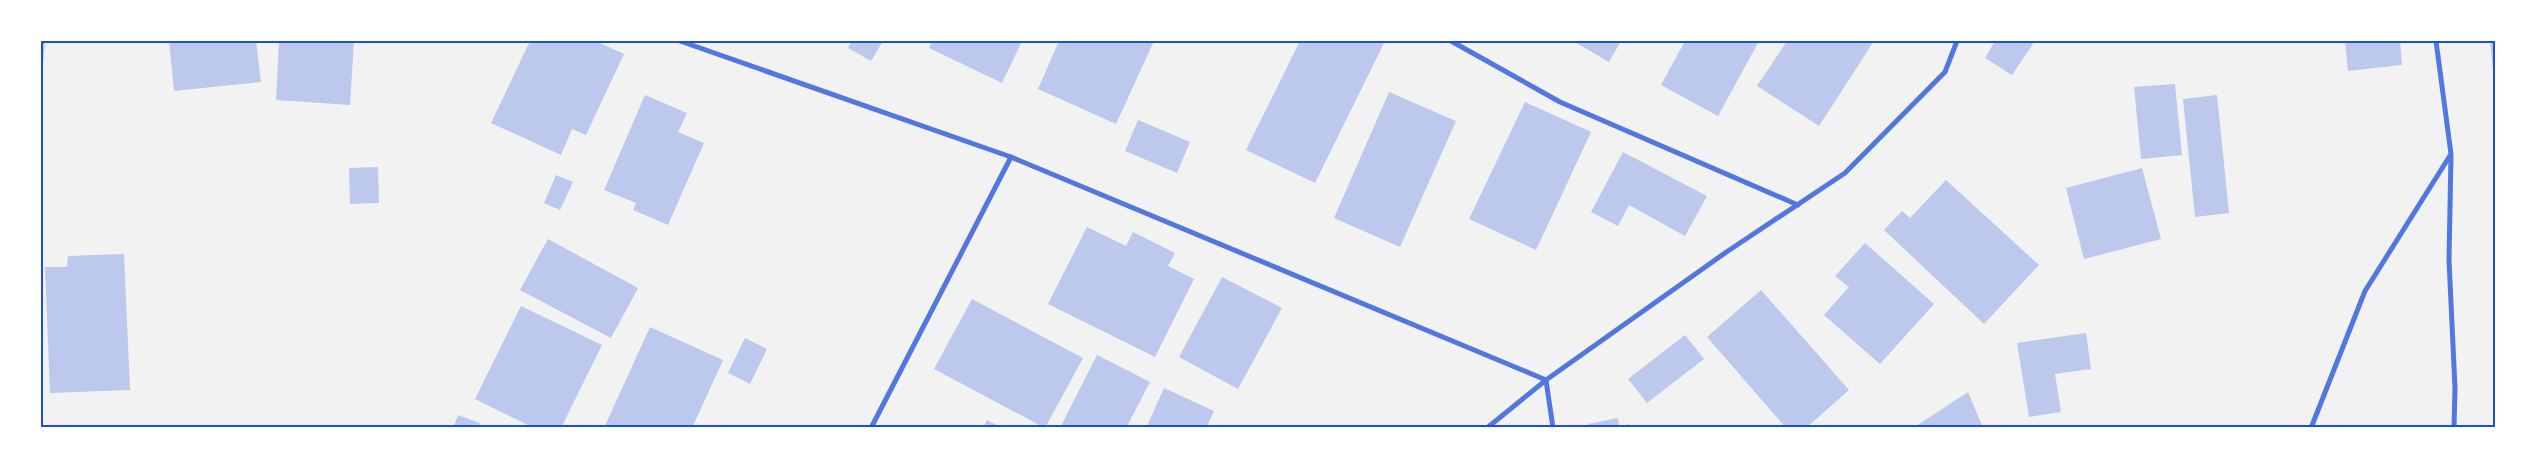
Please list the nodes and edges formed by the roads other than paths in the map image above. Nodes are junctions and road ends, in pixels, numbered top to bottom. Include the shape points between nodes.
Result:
1 (680, 41) edge
2 (1451, 41) edge
3 (1957, 41) edge
4 (2436, 41) edge
5 (2451, 154) junction
6 (1011, 157) junction
7 (1798, 205) junction
8 (1546, 380) junction
9 (871, 428) edge
10 (1487, 428) edge
11 (1553, 428) edge
12 (2310, 428) edge
13 (2454, 428) edge

1 - 6 street
2 - 7 street via 1560,102
3 - 7 street via 1945,72 1845,173
4 - 5 street
5 - 12 street via 2364,291
5 - 13 street via 2449,260
6 - 8 street
6 - 9 street
7 - 8 street
8 - 10 street
8 - 11 street

